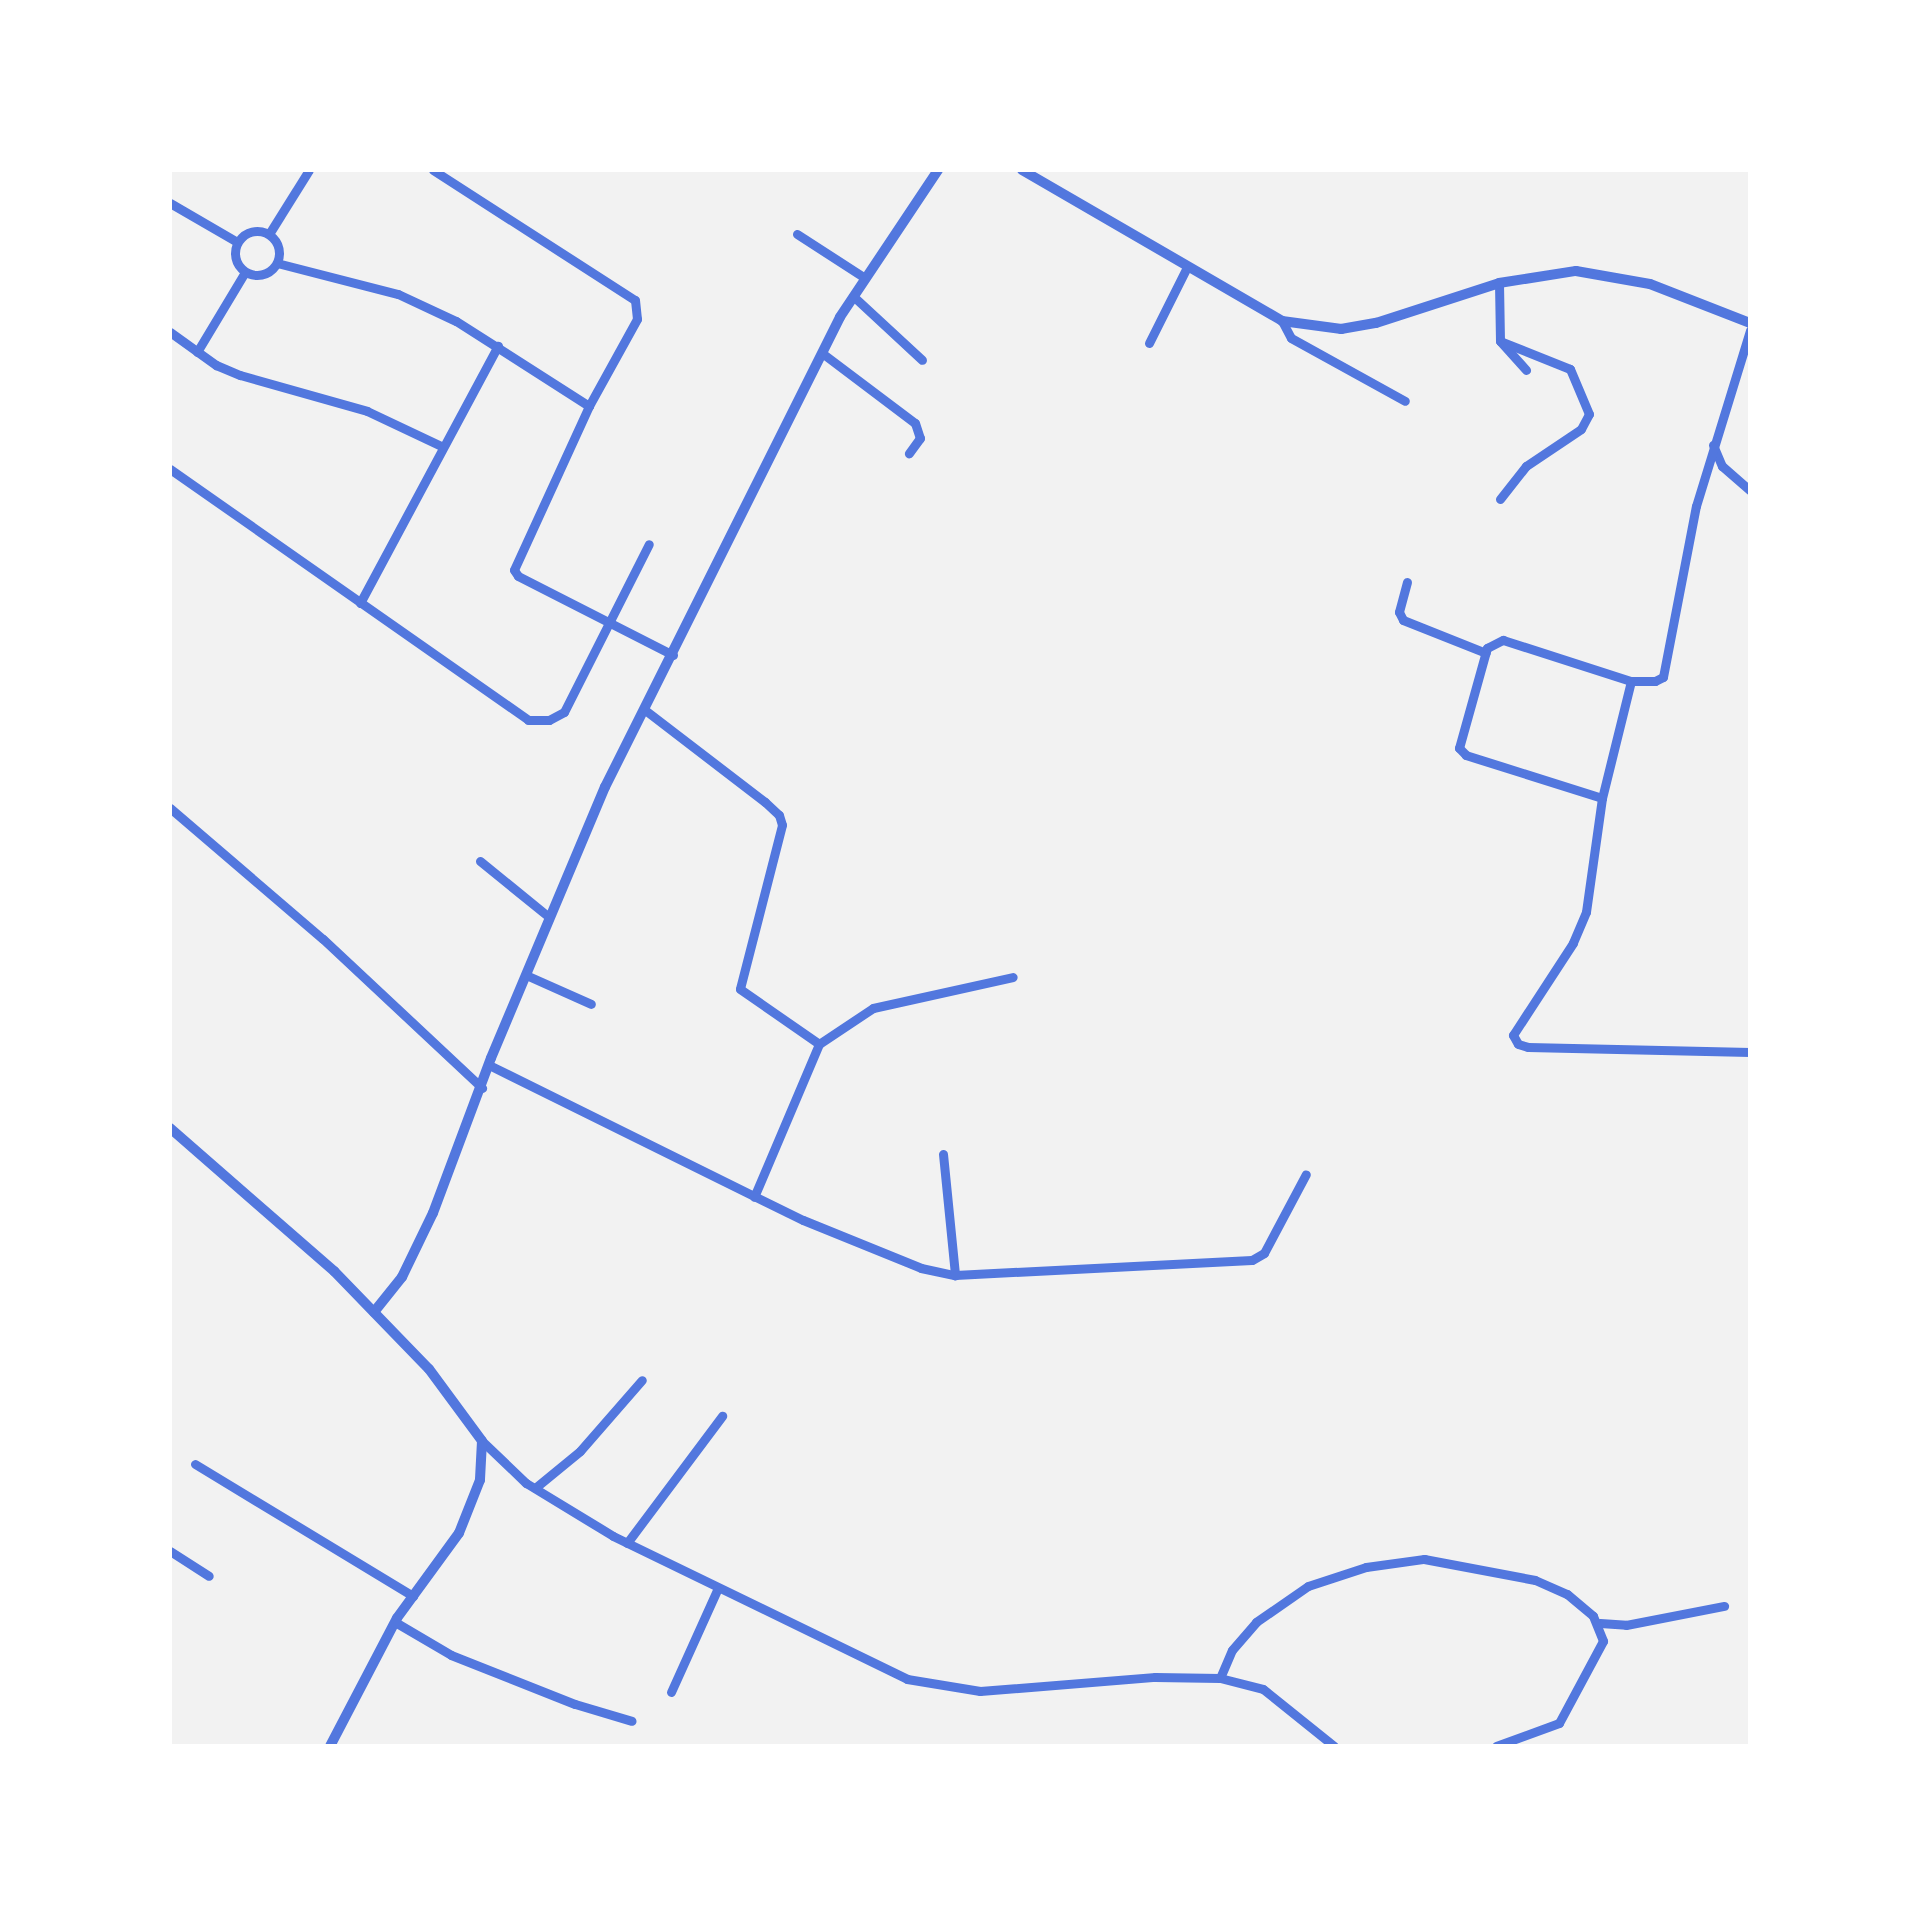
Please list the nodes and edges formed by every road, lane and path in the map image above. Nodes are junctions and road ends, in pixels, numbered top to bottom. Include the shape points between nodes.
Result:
1 (308, 170) edge
2 (432, 170) edge
3 (938, 170) edge
4 (1022, 170) edge
5 (170, 203) edge
6 (269, 234) junction
7 (797, 234) dead end
8 (237, 242) junction
9 (277, 262) junction
10 (1186, 269) junction
11 (245, 272) junction
12 (865, 278) junction
13 (1500, 284) junction
14 (853, 296) junction
15 (1282, 320) junction
16 (1750, 326) edge
17 (170, 332) edge
18 (1500, 342) junction
19 (1149, 343) dead end
20 (498, 346) junction
21 (197, 352) junction
22 (822, 353) junction
23 (922, 360) dead end
24 (1526, 370) dead end
25 (1406, 401) dead end
26 (588, 406) junction
27 (1712, 445) junction
28 (440, 446) junction
29 (910, 453) dead end
30 (170, 469) edge
31 (1750, 490) edge
32 (1500, 499) dead end
33 (649, 544) dead end
34 (1407, 582) dead end
35 (360, 603) junction
36 (609, 623) junction
37 (1486, 652) junction
38 (673, 655) junction
39 (1632, 681) junction
40 (645, 710) junction
41 (1602, 798) junction
42 (170, 808) edge
43 (480, 861) dead end
44 (548, 917) junction
45 (526, 975) junction
46 (1014, 977) dead end
47 (591, 1004) dead end
48 (820, 1044) junction
49 (1750, 1052) edge
50 (489, 1065) junction
51 (482, 1088) junction
52 (170, 1128) edge
53 (944, 1154) dead end
54 (1306, 1174) dead end
55 (754, 1197) junction
56 (955, 1275) junction
57 (374, 1312) junction
58 (642, 1380) dead end
59 (722, 1416) dead end
60 (482, 1441) junction
61 (195, 1464) dead end
62 (534, 1488) junction
63 (627, 1543) junction
64 (170, 1551) edge
65 (209, 1576) dead end
66 (717, 1590) junction
67 (414, 1596) junction
68 (1724, 1606) dead end
69 (395, 1622) junction
70 (1600, 1623) junction
71 (1220, 1678) junction
72 (671, 1692) dead end
73 (632, 1721) dead end
74 (330, 1746) edge
75 (1334, 1746) edge
76 (1496, 1746) edge

1 - 6 street
2 - 26 street via 635,300 637,319
3 - 12 street
4 - 10 street
5 - 8 street
6 - 8 street via 248,232
6 - 9 street via 279,250
7 - 12 street
8 - 11 street via 234,255
9 - 11 street via 260,275
9 - 20 street via 398,294
10 - 15 street
10 - 19 street
11 - 21 street
12 - 14 street
13 - 15 street via 1342,329
13 - 16 street via 1553,271 1614,274
13 - 18 street
14 - 22 street
14 - 23 street
15 - 25 street via 1291,338
16 - 27 street
17 - 21 street
18 - 24 street
18 - 32 street via 1570,369 1589,414 1581,429 1526,466
20 - 26 street
20 - 28 street
21 - 28 street via 240,375 367,411
22 - 29 street via 914,423 920,438
22 - 38 street
26 - 36 street via 514,570
27 - 31 street via 1722,466
27 - 39 street via 1667,670 1655,682
28 - 35 street
30 - 35 street
33 - 36 street
34 - 37 street via 1403,620
35 - 36 street via 528,720 564,712
36 - 38 street
37 - 39 street via 1503,640
37 - 41 street via 1459,748
38 - 40 street
39 - 41 street
40 - 44 street
40 - 48 street via 779,815 782,825 740,989
41 - 49 street via 1586,912 1554,976 1518,1021 1518,1044
42 - 51 street
43 - 44 street
44 - 45 street
45 - 47 street
45 - 50 street
46 - 48 street via 873,1008
48 - 55 street
50 - 51 street
50 - 55 street
51 - 57 street via 415,1253
52 - 57 street via 294,1233
53 - 56 street
54 - 56 street via 1264,1254 1252,1260
55 - 56 street via 921,1268
57 - 60 street via 429,1369
58 - 62 street via 580,1451
59 - 63 street
60 - 62 street
60 - 67 street via 475,1498
61 - 67 street
62 - 63 street
63 - 66 street
64 - 65 street
66 - 71 street via 907,1679 939,1686 980,1691
66 - 72 street
67 - 69 street
68 - 70 street via 1626,1626
69 - 73 street via 451,1655
69 - 74 street
70 - 71 street via 1567,1594 1535,1580 1424,1559 1394,1562 1308,1586 1256,1622 1232,1650
70 - 76 street via 1603,1641 1559,1724
71 - 75 street via 1263,1690

